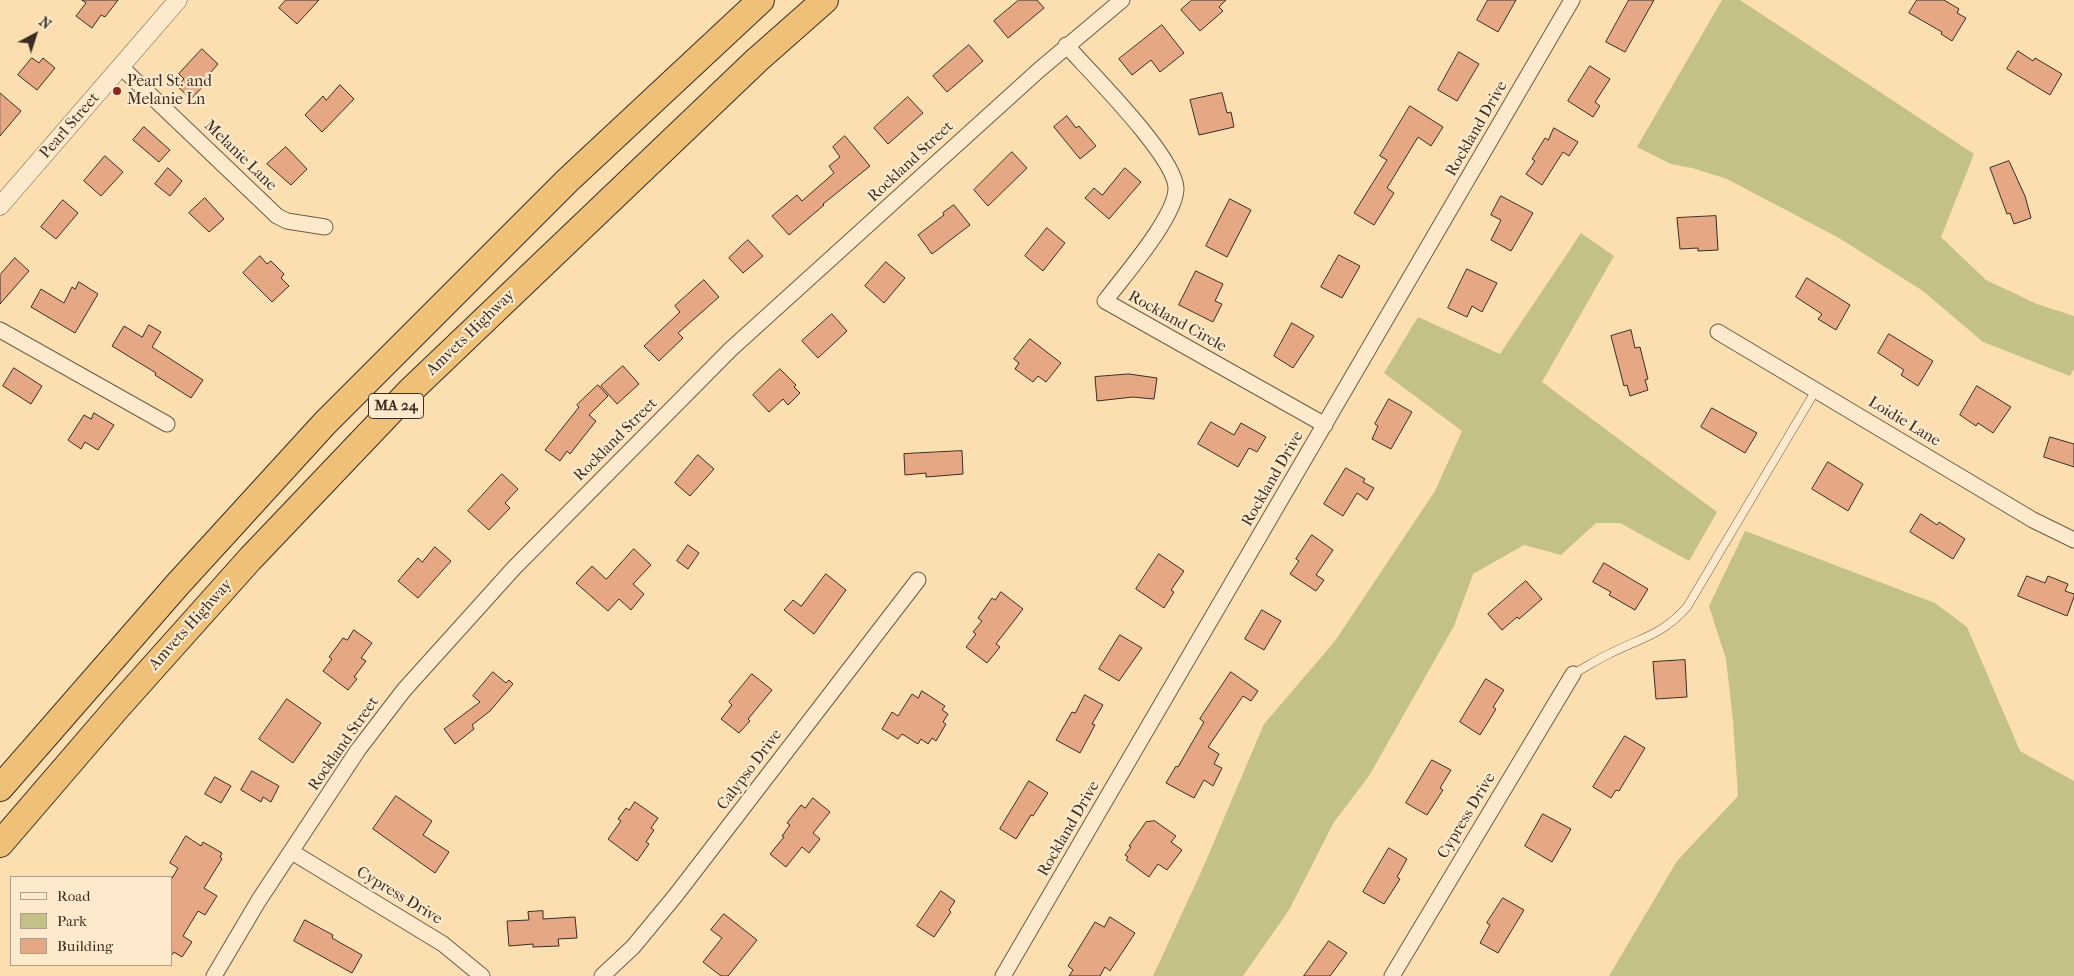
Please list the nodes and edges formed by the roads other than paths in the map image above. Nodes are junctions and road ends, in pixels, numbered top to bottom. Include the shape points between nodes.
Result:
1 (178, 0) edge
2 (761, 0) edge
3 (825, 0) edge
4 (1122, 0) edge
5 (1572, 0) edge
6 (1066, 45) junction
7 (121, 67) junction
8 (0, 206) edge
9 (325, 227) dead end
10 (0, 330) edge
11 (1718, 332) dead end
12 (1816, 390) junction
13 (167, 424) dead end
14 (1325, 425) junction
15 (2074, 540) edge
16 (918, 580) dead end
17 (1573, 674) joint
18 (0, 788) edge
19 (0, 844) edge
20 (292, 852) junction
21 (214, 976) edge
22 (482, 976) edge
23 (602, 976) edge
24 (1003, 976) edge
25 (1392, 976) edge

1 - 7 street, Pearl Street
2 - 18 highway, MA 24 via 568,180 325,423 178,584
3 - 19 highway, Amvets Highway / MA 24 via 757,60 409,392 250,559
4 - 6 street, Rockland Street
5 - 14 street, Rockland Drive
6 - 14 street, Rockland Circle via 1154,144 1174,175 1176,189 1162,225 1105,301
6 - 20 street, Rockland Street via 731,349 514,568 404,690 358,750
7 - 8 street, Pearl Street
7 - 9 street, Melanie Lane via 277,216 287,221
10 - 13 street
11 - 12 street, Loidie Lane
12 - 15 street, Loidie Lane via 2033,520
12 - 17 lane via 1687,607 1661,631
14 - 24 street, Rockland Drive
16 - 23 street, Calypso Drive via 676,895 633,947
17 - 25 street, Cypress Drive
20 - 21 street, Rockland Street
20 - 22 street, Cypress Drive via 443,944

